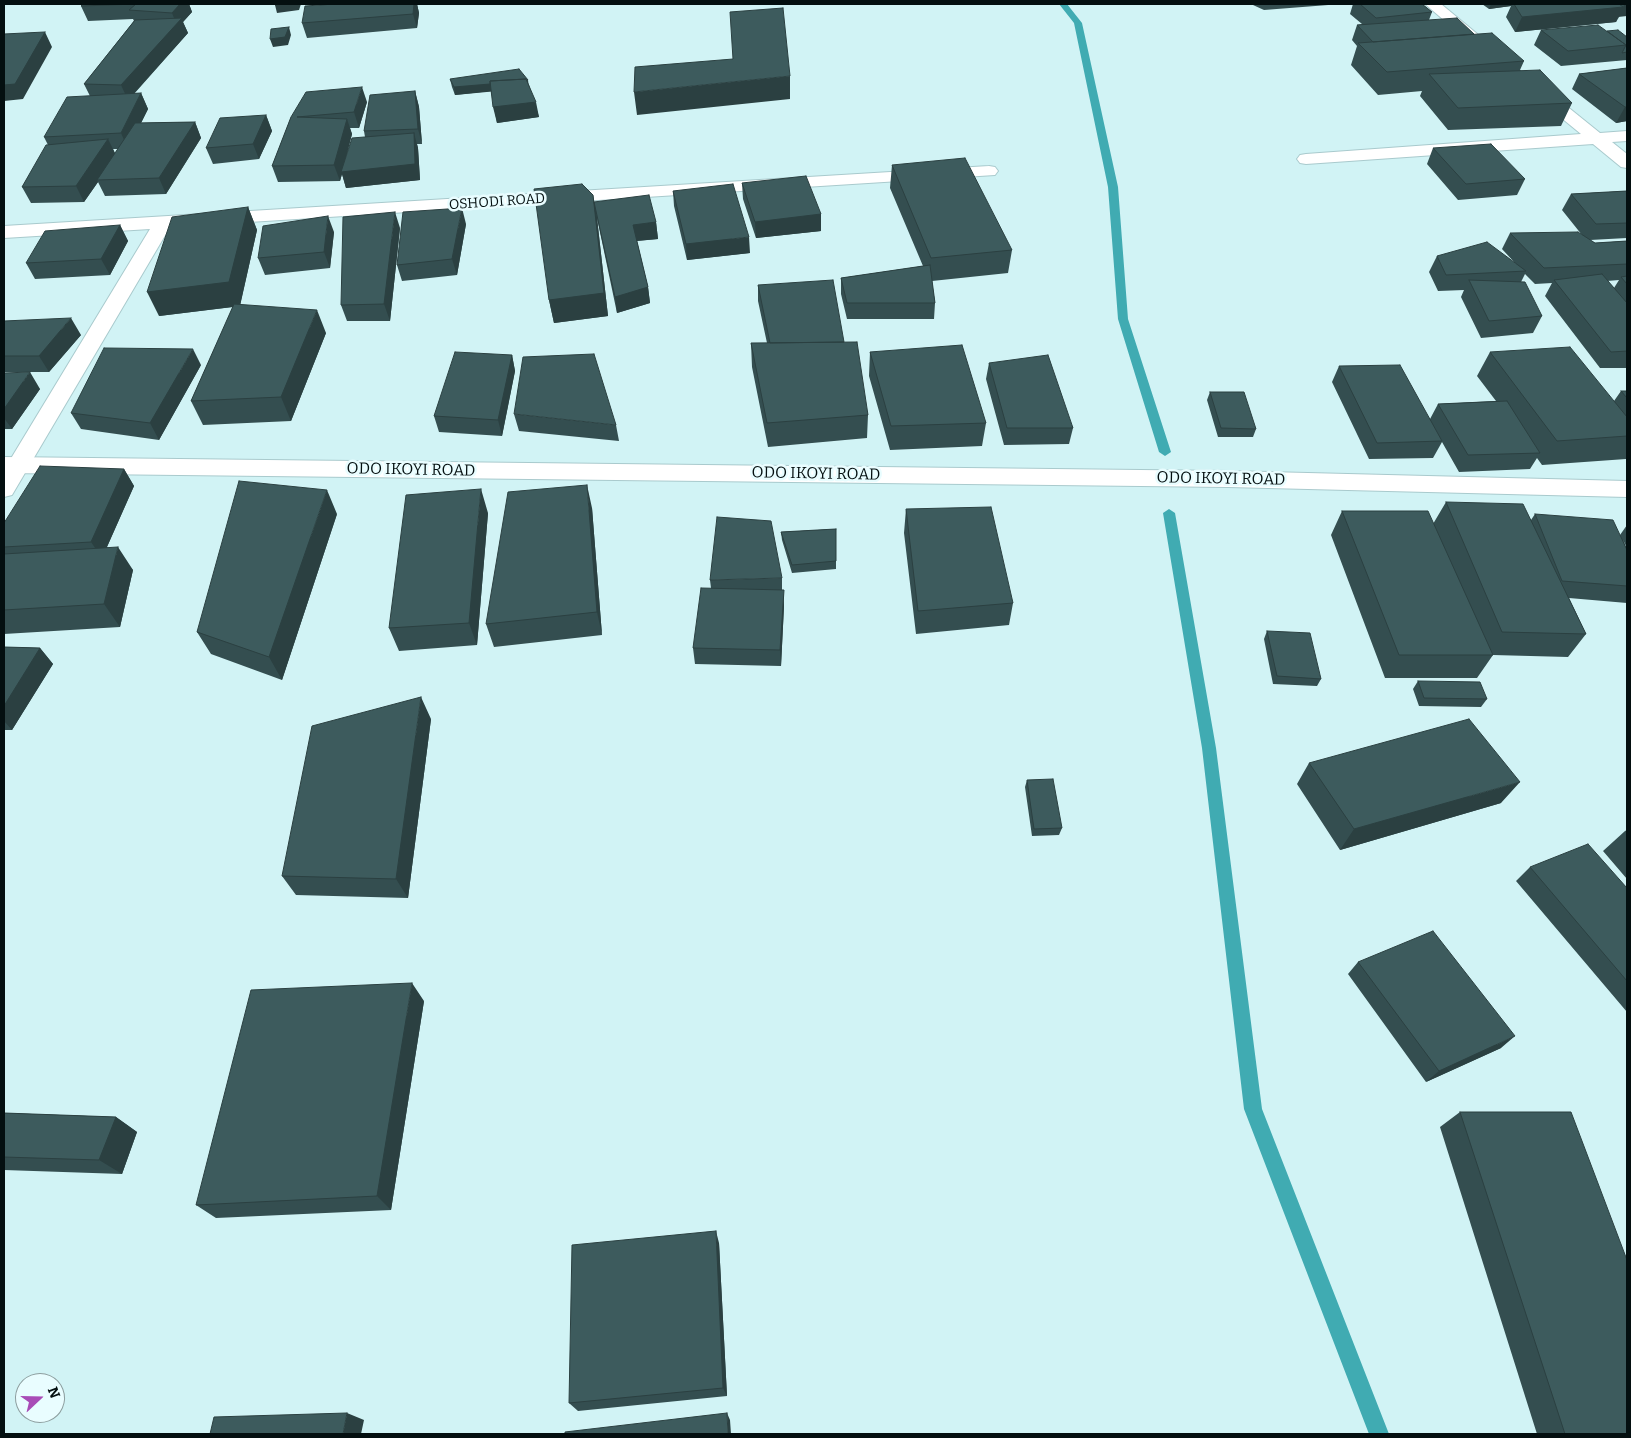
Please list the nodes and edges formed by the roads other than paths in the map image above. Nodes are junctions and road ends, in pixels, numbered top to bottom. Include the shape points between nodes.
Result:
1 (1432, 4) edge
2 (1492, 52) edge
3 (1521, 77) edge
4 (1627, 136) edge
5 (1596, 138) junction
6 (1306, 159) dead end
7 (1627, 162) edge
8 (989, 171) dead end
9 (163, 223) junction
10 (4, 232) edge
11 (10, 466) edge
12 (4, 489) edge
13 (1627, 489) edge

1 - 2 street
3 - 5 street
4 - 5 street
5 - 6 street
5 - 7 street
8 - 9 street, OSHODI ROAD
9 - 10 street, OSHODI ROAD
9 - 11 street
11 - 12 street
11 - 13 street, ODO IKOYI ROAD via 1228,479

